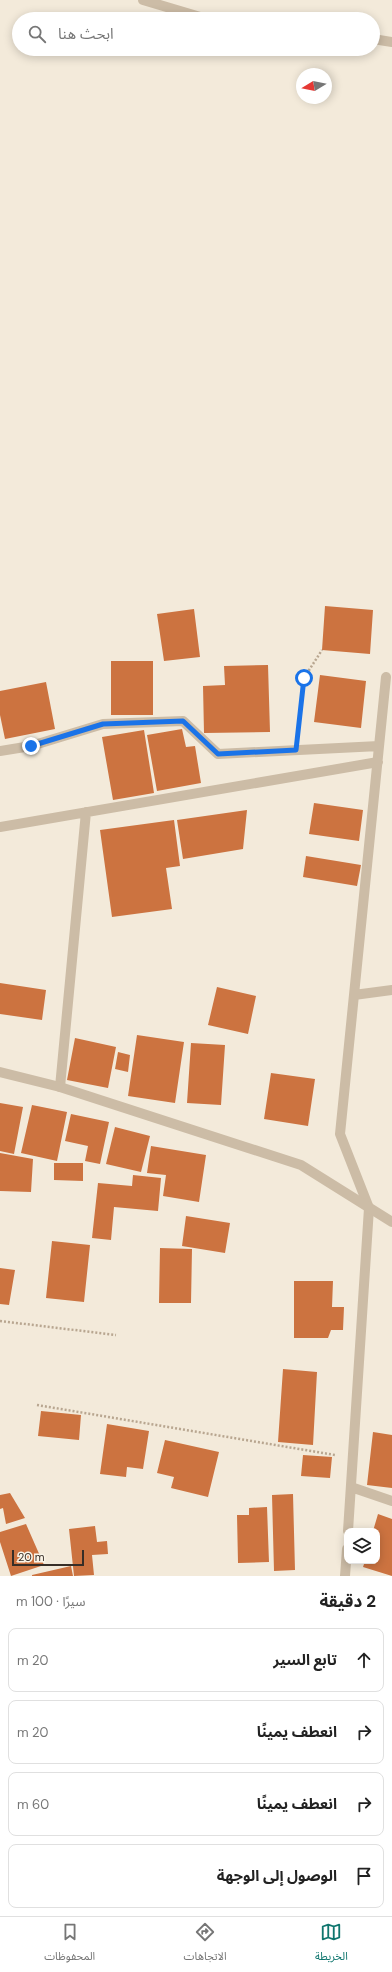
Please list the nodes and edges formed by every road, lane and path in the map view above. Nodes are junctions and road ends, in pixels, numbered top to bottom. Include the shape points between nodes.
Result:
1 (143, 0) edge
2 (183, 12) edge
3 (380, 40) edge
4 (392, 42) edge
5 (322, 650) dead end
6 (386, 677) dead end
7 (379, 746) junction
8 (296, 750) junction
9 (0, 751) edge
10 (378, 762) junction
11 (86, 812) junction
12 (0, 827) edge
13 (392, 990) edge
14 (354, 995) junction
15 (0, 1072) edge
16 (60, 1087) junction
17 (369, 1208) junction
18 (392, 1222) edge
19 (0, 1321) edge
20 (116, 1335) dead end
21 (37, 1405) dead end
22 (353, 1458) junction
23 (352, 1487) junction
24 (392, 1501) edge
25 (348, 1528) edge
26 (346, 1564) edge
27 (345, 1576) edge

1 - 2 street
3 - 4 street
5 - 8 path via 304,678
6 - 7 street
7 - 8 street
7 - 10 street
8 - 9 street via 218,754 183,721 103,724 31,746
10 - 11 street
10 - 14 street
11 - 12 street
11 - 16 street
13 - 14 street
14 - 17 street via 340,1134
15 - 16 street
16 - 17 street via 301,1165
17 - 18 street
17 - 22 street
19 - 20 path
21 - 22 path
22 - 23 street
23 - 24 street
23 - 25 street
26 - 27 street

